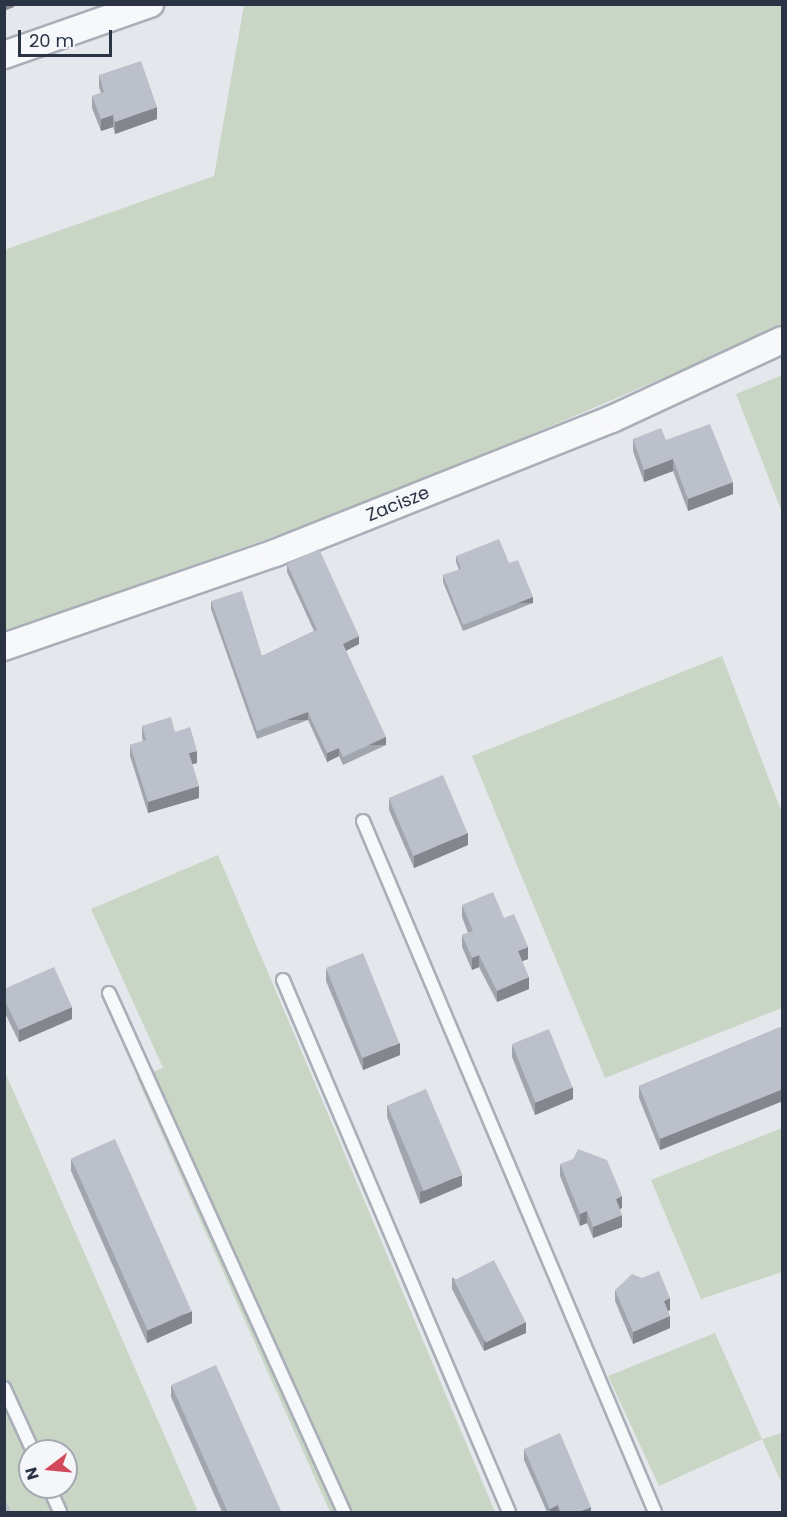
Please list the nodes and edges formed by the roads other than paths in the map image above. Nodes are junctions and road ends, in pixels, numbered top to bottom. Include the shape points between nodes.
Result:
1 (150, 4) edge
2 (4, 55) edge
3 (783, 340) edge
4 (4, 647) edge
5 (363, 821) dead end
6 (284, 980) dead end
7 (109, 993) dead end
8 (4, 1388) edge
9 (27, 1439) edge
10 (344, 1512) edge
11 (509, 1512) edge
12 (655, 1512) edge

1 - 2 street
3 - 4 street, Zacisze via 612,419 297,544
5 - 12 lane
6 - 11 lane
7 - 10 lane
8 - 9 lane

